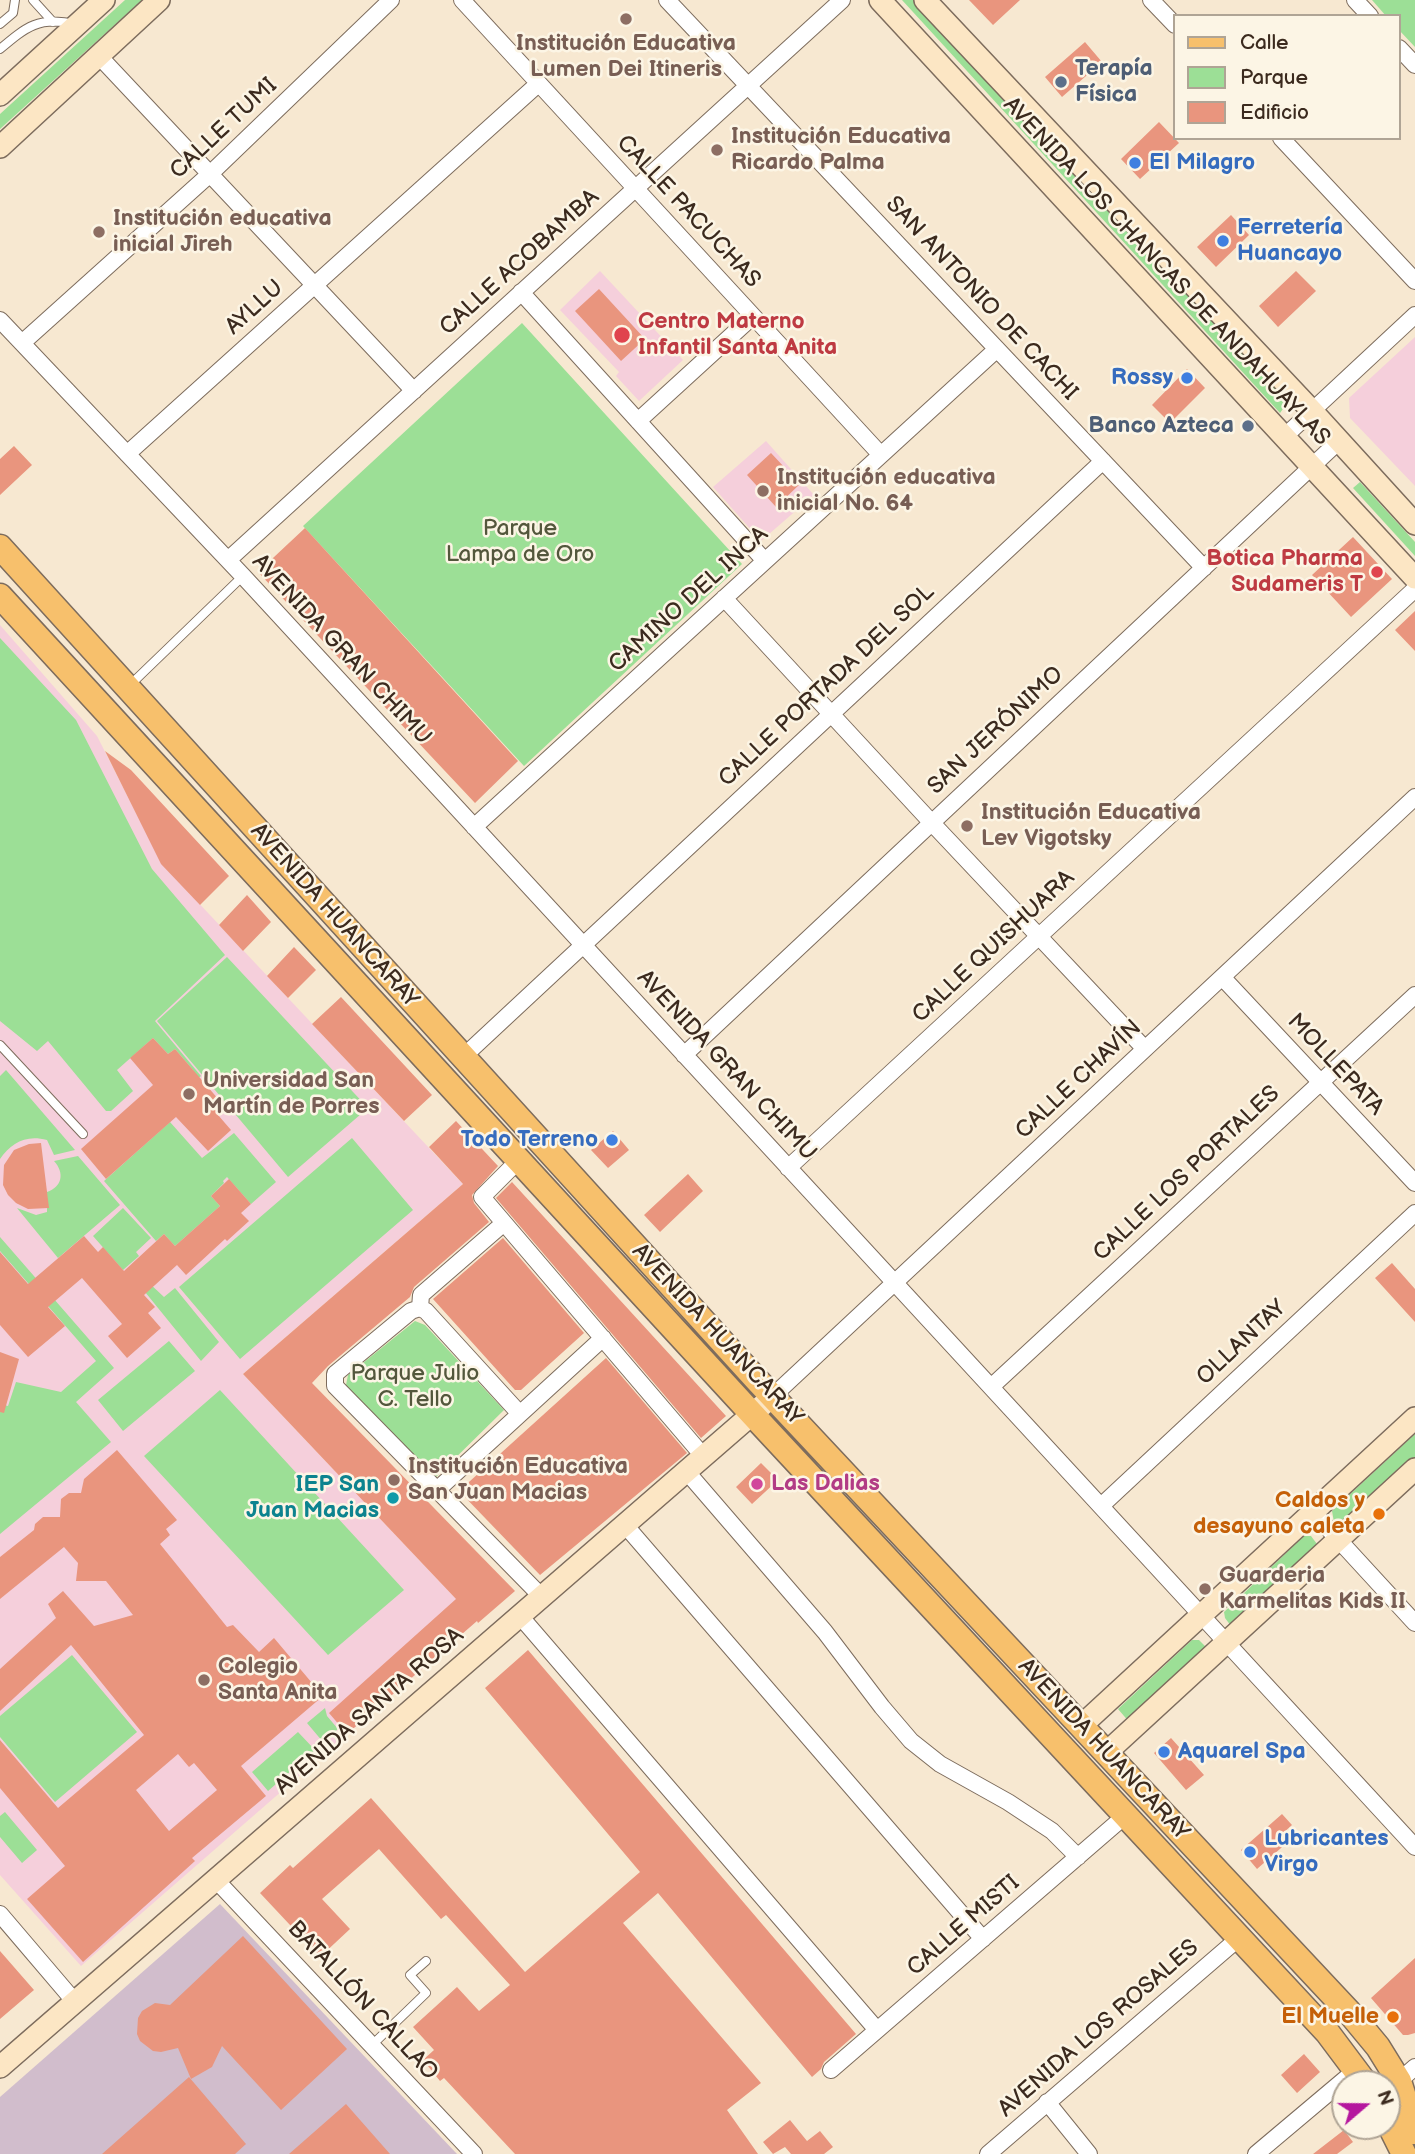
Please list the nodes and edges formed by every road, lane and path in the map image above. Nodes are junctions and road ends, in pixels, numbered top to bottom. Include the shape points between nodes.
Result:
1 (15, 0) edge
2 (33, 0) edge
3 (104, 0) edge
4 (159, 0) edge
5 (391, 0) edge
6 (461, 0) edge
7 (667, 0) edge
8 (842, 0) edge
9 (880, 0) edge
10 (925, 0) edge
11 (1151, 0) edge
12 (1355, 0) edge
13 (1368, 14) edge
14 (53, 22) junction
15 (0, 24) edge
16 (78, 24) junction
17 (1174, 24) edge
18 (0, 49) edge
19 (1401, 50) edge
20 (98, 55) junction
21 (1415, 65) edge
22 (538, 84) junction
23 (748, 86) junction
24 (0, 95) edge
25 (1283, 140) edge
26 (0, 147) edge
27 (210, 174) junction
28 (635, 189) junction
29 (1415, 281) edge
30 (314, 285) junction
31 (521, 292) junction
32 (1415, 315) edge
33 (753, 316) junction
34 (0, 320) edge
35 (22, 343) junction
36 (997, 349) junction
37 (414, 390) junction
38 (1312, 411) junction
39 (638, 421) junction
40 (1284, 437) junction
41 (1339, 441) junction
42 (127, 454) junction
43 (881, 455) junction
44 (1103, 461) junction
45 (1311, 467) junction
46 (1415, 524) edge
47 (0, 547) edge
48 (228, 561) junction
49 (765, 561) junction
50 (1204, 568) junction
51 (243, 576) junction
52 (1415, 578) edge
53 (1415, 589) edge
54 (0, 596) edge
55 (724, 598) junction
56 (127, 688) junction
57 (831, 712) junction
58 (1415, 797) edge
59 (931, 822) junction
60 (474, 827) junction
61 (1038, 937) junction
62 (584, 946) junction
63 (1222, 977) junction
64 (1415, 995) edge
65 (0, 1045) edge
66 (1145, 1049) junction
67 (684, 1055) junction
68 (463, 1057) junction
69 (1320, 1082) junction
70 (83, 1134) dead end
71 (519, 1160) junction
72 (788, 1168) junction
73 (1415, 1183) edge
74 (1415, 1213) edge
75 (504, 1223) junction
76 (894, 1284) junction
77 (420, 1308) junction
78 (603, 1338) junction
79 (991, 1387) junction
80 (773, 1396) junction
81 (520, 1414) junction
82 (753, 1415) junction
83 (1415, 1418) edge
84 (704, 1457) junction
85 (1415, 1469) edge
86 (687, 1472) junction
87 (437, 1490) junction
88 (1101, 1506) junction
89 (1312, 1512) junction
90 (625, 1525) junction
91 (1338, 1540) junction
92 (542, 1597) junction
93 (1201, 1615) junction
94 (520, 1616) junction
95 (1415, 1623) edge
96 (1226, 1642) junction
97 (1081, 1726) junction
98 (1106, 1753) junction
99 (1126, 1815) junction
100 (1415, 1847) edge
101 (1078, 1857) junction
102 (216, 1880) junction
103 (0, 1914) edge
104 (1239, 1938) junction
105 (983, 1939) junction
106 (426, 1961) dead end
107 (75, 2002) junction
108 (877, 2030) junction
109 (372, 2045) junction
110 (0, 2067) edge
111 (831, 2070) dead end
112 (1357, 2070) edge
113 (1407, 2074) edge
114 (1331, 2099) edge
115 (1047, 2102) junction
116 (1415, 2132) edge
117 (474, 2154) edge
118 (988, 2154) edge
119 (1089, 2154) edge
120 (1256, 2154) edge

1 - 15 lane via 13,13
2 - 14 lane
3 - 16 street
4 - 20 street
5 - 27 street, CALLE TUMI
6 - 22 street, CALLE PACUCHAS
7 - 23 street, SAN ANTONIO DE CACHI
8 - 23 street, CALLE ACOBAMBA
9 - 40 street, AVENIDA LOS CHANCAS DE ANDAHUAYLAS
10 - 38 street, AVENIDA LOS CHANCAS DE ANDAHUAYLAS
11 - 17 street
12 - 13 street
14 - 16 lane
14 - 18 lane via 27,26
16 - 24 street
19 - 21 street
20 - 26 street
20 - 27 street
22 - 28 street, CALLE PACUCHAS
22 - 30 street, AYLLU
23 - 28 street, CALLE ACOBAMBA
23 - 36 street, SAN ANTONIO DE CACHI
25 - 29 street
27 - 30 street
27 - 35 street, CALLE TUMI
28 - 31 street, CALLE ACOBAMBA
28 - 33 street, CALLE PACUCHAS
30 - 37 street
30 - 42 street, AYLLU
31 - 37 street, CALLE ACOBAMBA
31 - 39 street
32 - 38 street
33 - 39 street
33 - 43 street, CALLE PACUCHAS
34 - 35 street, AVENIDA GRAN CHIMU
35 - 42 street, AVENIDA GRAN CHIMU
36 - 43 street, CAMINO DEL INCA
36 - 44 street, SAN ANTONIO DE CACHI
37 - 48 street, CALLE ACOBAMBA
38 - 40 street
38 - 41 street, AVENIDA LOS CHANCAS DE ANDAHUAYLAS
39 - 49 street
40 - 45 street, AVENIDA LOS CHANCAS DE ANDAHUAYLAS
41 - 45 street, SAN JERÓNIMO
41 - 46 street, AVENIDA LOS CHANCAS DE ANDAHUAYLAS
42 - 48 street, AVENIDA GRAN CHIMU
43 - 49 street, CAMINO DEL INCA
44 - 50 street, SAN ANTONIO DE CACHI
44 - 57 street, CALLE PORTADA DEL SOL
45 - 50 street, SAN JERÓNIMO
45 - 52 street, AVENIDA LOS CHANCAS DE ANDAHUAYLAS
47 - 56 main road, AVENIDA HUANCARAY
48 - 51 street, AVENIDA GRAN CHIMU
49 - 55 street, CAMINO DEL INCA
50 - 59 street, SAN JERÓNIMO
51 - 56 lane
51 - 60 street, AVENIDA GRAN CHIMU
53 - 61 street, CALLE QUISHUARA
54 - 71 main road, AVENIDA HUANCARAY
55 - 57 street
55 - 60 street, CAMINO DEL INCA
56 - 68 main road, AVENIDA HUANCARAY
57 - 59 street
57 - 62 street, CALLE PORTADA DEL SOL
58 - 63 street, CALLE CHAVÍN
59 - 61 street
59 - 67 street, SAN JERÓNIMO
60 - 62 street, AVENIDA GRAN CHIMU
61 - 66 street
61 - 72 street, CALLE QUISHUARA
62 - 67 street, AVENIDA GRAN CHIMU
62 - 68 street, CALLE PORTADA DEL SOL
63 - 66 street, CALLE CHAVÍN
63 - 69 street, MOLLEPATA
64 - 69 street, CALLE LOS PORTALES
65 - 70 lane
66 - 76 street, CALLE CHAVÍN
67 - 72 street, AVENIDA GRAN CHIMU
68 - 80 main road, AVENIDA HUANCARAY
69 - 73 street, MOLLEPATA
69 - 79 street, CALLE LOS PORTALES
71 - 75 street via 482,1197
71 - 82 main road, AVENIDA HUANCARAY
72 - 76 street, AVENIDA GRAN CHIMU
74 - 88 street, OLLANTAY
75 - 77 street via 421,1295
75 - 78 street
76 - 79 street, AVENIDA GRAN CHIMU
76 - 80 street, CALLE CHAVÍN
77 - 81 street
77 - 87 street via 401,1319 333,1380
78 - 81 street
78 - 84 street
79 - 88 street, AVENIDA GRAN CHIMU
80 - 82 street, AVENIDA SANTA ROSA
80 - 97 main road, AVENIDA HUANCARAY
81 - 87 street
82 - 84 street, AVENIDA SANTA ROSA
82 - 99 main road, AVENIDA HUANCARAY
83 - 89 street
84 - 86 street, AVENIDA SANTA ROSA
85 - 91 street
86 - 90 street, AVENIDA SANTA ROSA
86 - 101 street via 825,1632 911,1741 940,1764 1052,1831
87 - 92 street
88 - 93 street, AVENIDA GRAN CHIMU
89 - 91 street
89 - 93 street
90 - 92 street, AVENIDA SANTA ROSA
90 - 105 street
91 - 95 street
91 - 96 street
92 - 94 street, AVENIDA SANTA ROSA
93 - 96 street, AVENIDA GRAN CHIMU
93 - 97 street
94 - 102 street, AVENIDA SANTA ROSA
94 - 108 street
96 - 98 street
96 - 100 street, AVENIDA GRAN CHIMU
97 - 98 main road, AVENIDA HUANCARAY
98 - 113 main road, AVENIDA HUANCARAY
99 - 101 street, CALLE MISTI
99 - 104 main road, AVENIDA HUANCARAY
101 - 105 street, CALLE MISTI
102 - 107 street, AVENIDA SANTA ROSA
102 - 109 street, BATALLÓN CALLAO
103 - 107 street
104 - 112 main road, AVENIDA HUANCARAY
104 - 115 street, AVENIDA LOS ROSALES
105 - 108 street, CALLE MISTI
106 - 109 lane via 411,1975 426,1993
107 - 110 street, AVENIDA SANTA ROSA
108 - 111 street, CALLE MISTI
109 - 117 street, BATALLÓN CALLAO
113 - 116 main road, AVENIDA HUANCARAY
114 - 120 street
115 - 118 street, AVENIDA LOS ROSALES
115 - 119 street

